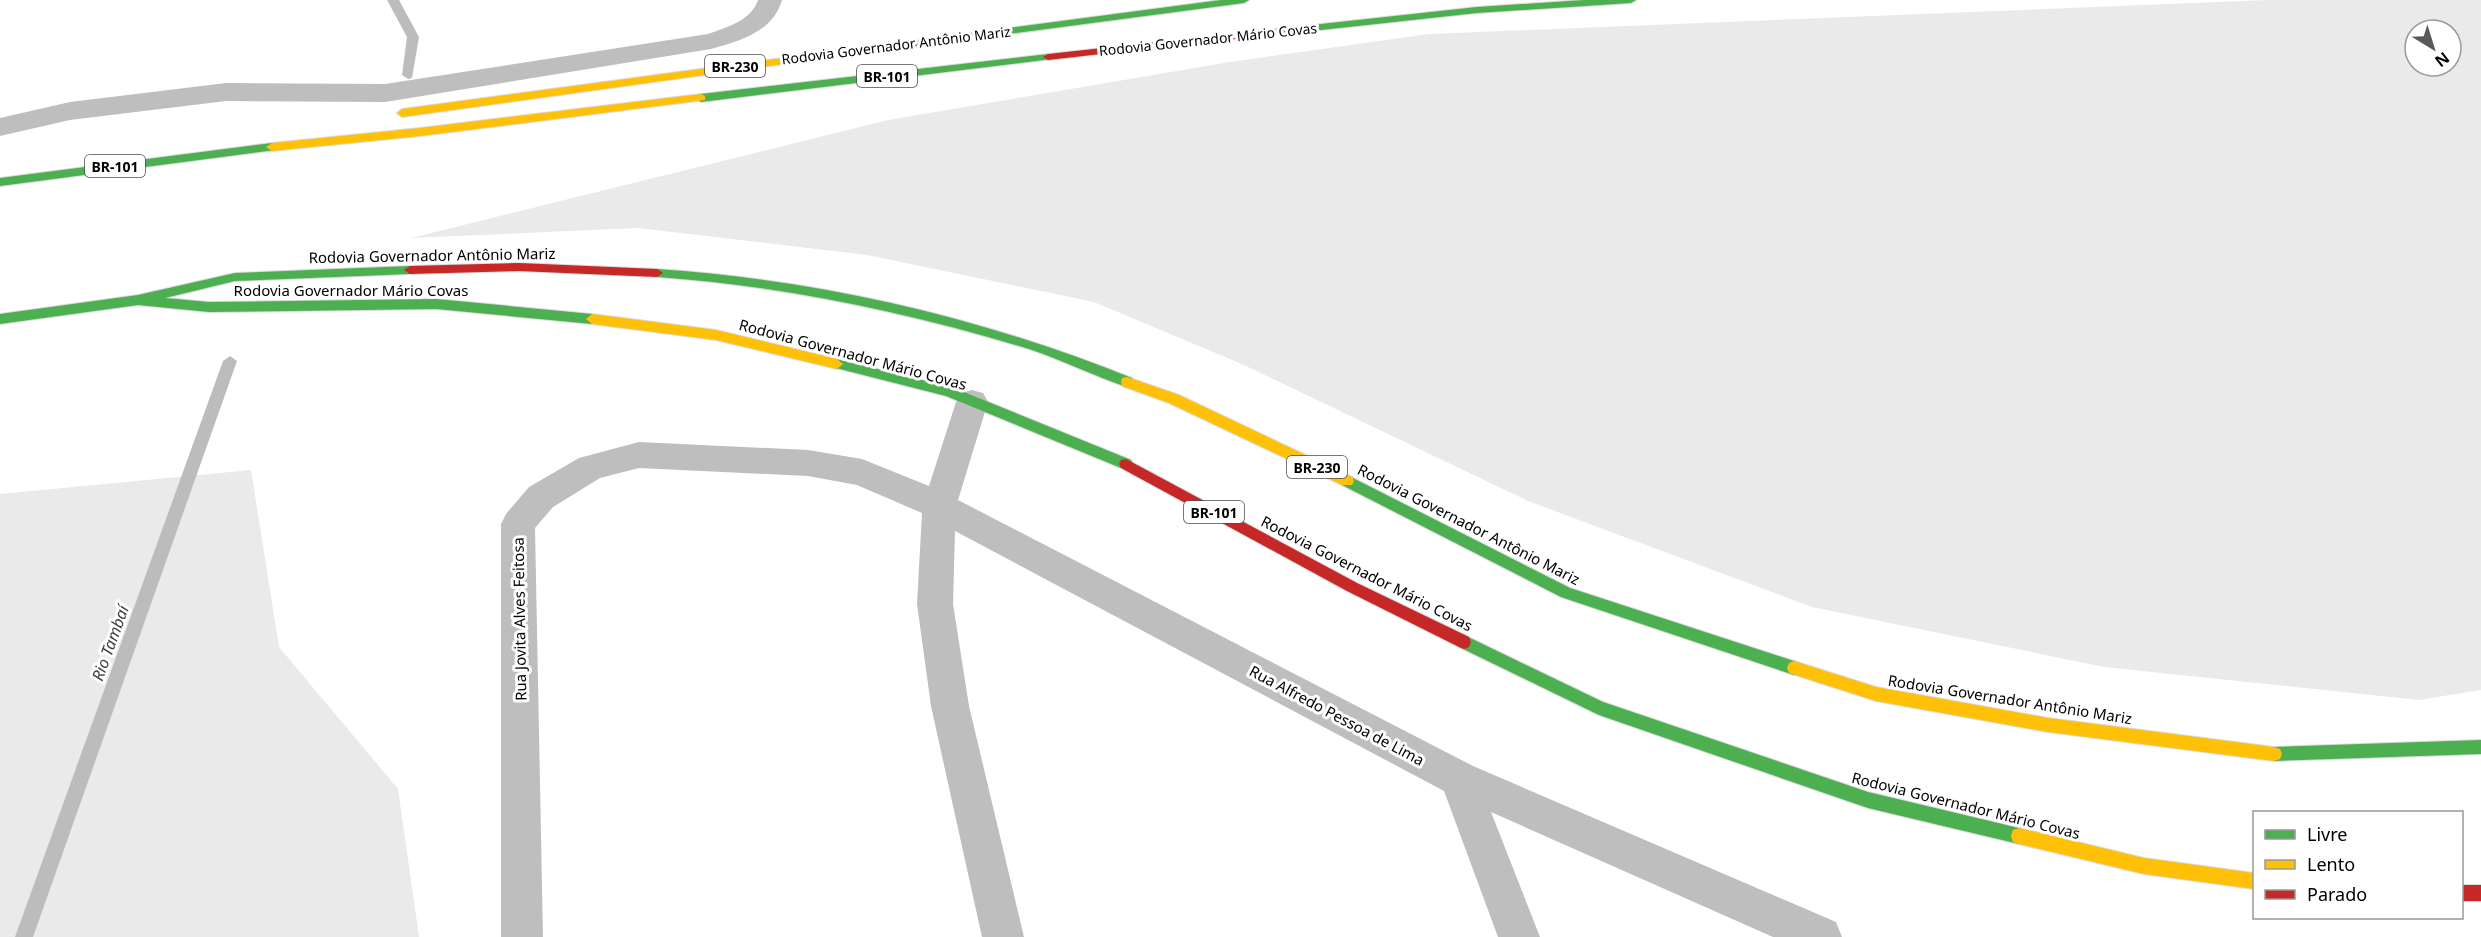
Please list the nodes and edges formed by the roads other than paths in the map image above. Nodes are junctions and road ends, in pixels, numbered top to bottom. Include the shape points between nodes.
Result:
1 (770, 0) edge
2 (1244, 0) edge
3 (1631, 0) edge
4 (386, 116) dead end
5 (0, 127) edge
6 (321, 128) dead end
7 (230, 151) junction
8 (0, 182) edge
9 (138, 300) junction
10 (0, 319) edge
11 (972, 402) junction
12 (862, 472) joint
13 (939, 506) junction
14 (2481, 747) edge
15 (1459, 779) junction
16 (2253, 881) edge
17 (2463, 893) edge
18 (2481, 893) edge
19 (522, 937) edge
20 (1004, 937) edge
21 (1519, 937) edge
22 (1821, 937) edge

1 - 5 street via 760,19 739,32 711,41 385,93 226,92 70,111
2 - 4 highway, Rodovia Governador Antônio Mariz / BR-230
3 - 7 highway, Rodovia Governador Mário Covas / BR-101 via 1477,10
6 - 7 highway
7 - 8 highway, Rodovia Governador Mário Covas / BR-101
9 - 10 highway, Rodovia Governador Mário Covas / BR-101
9 - 11 highway, Rodovia Governador Mário Covas / BR-101 via 209,307 436,304 565,315 717,335 949,392
9 - 14 highway, Rodovia Governador Antônio Mariz / BR-230 via 235,277 519,267 696,275 854,298 1022,342 1174,399 1566,593 1876,694 2048,725 2269,754
11 - 13 street
11 - 16 highway, Rodovia Governador Mário Covas / BR-101 via 1130,466 1352,587 1599,708 1868,800 2144,866
12 - 13 street, Rua Alfredo Pessoa de Lima
12 - 19 street, Rua Jovita Alves Feitosa via 808,463 639,455 591,466 541,497 518,524
13 - 15 street, Rua Alfredo Pessoa de Lima
13 - 20 street via 935,604 950,706
15 - 21 street
15 - 22 street, Rua Alfredo Pessoa de Lima
17 - 18 highway

